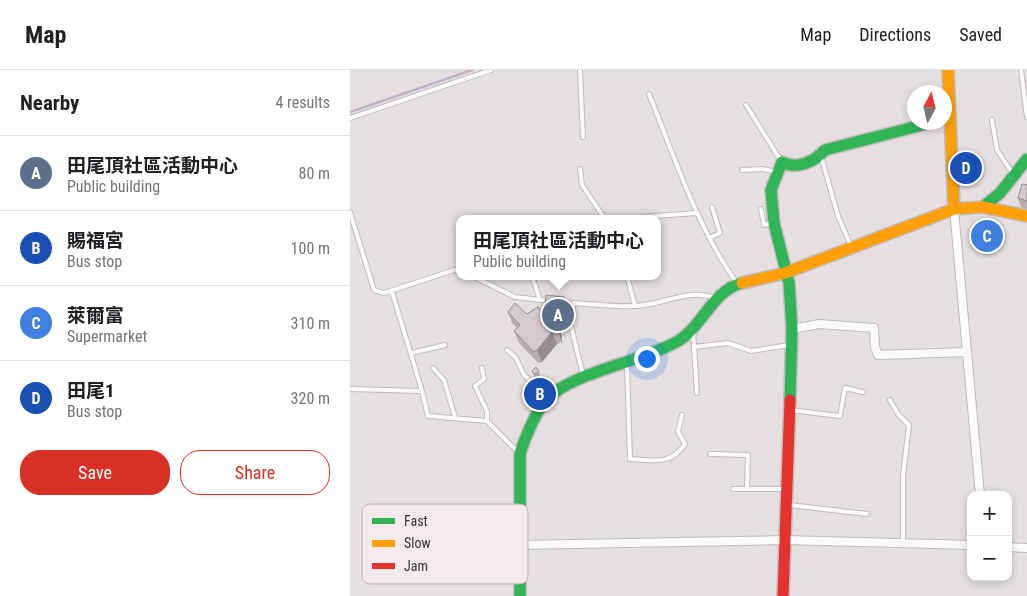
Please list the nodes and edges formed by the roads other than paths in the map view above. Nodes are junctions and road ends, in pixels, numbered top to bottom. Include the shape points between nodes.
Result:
1 (491, 70) edge
2 (580, 70) edge
3 (948, 70) edge
4 (1021, 70) edge
5 (948, 85) edge
6 (649, 94) dead end
7 (746, 105) dead end
8 (1027, 117) edge
9 (350, 118) edge
10 (992, 120) dead end
11 (907, 129) edge
12 (948, 130) edge
13 (583, 137) dead end
14 (821, 156) junction
15 (1027, 159) edge
16 (780, 168) junction
17 (580, 169) dead end
18 (742, 170) dead end
19 (1013, 174) junction
20 (712, 207) dead end
21 (983, 207) junction
22 (761, 209) dead end
23 (954, 209) junction
24 (350, 212) edge
25 (696, 213) junction
26 (602, 215) edge
27 (661, 216) edge
28 (1027, 216) edge
29 (774, 223) junction
30 (709, 238) junction
31 (851, 248) junction
32 (456, 270) edge
33 (785, 273) junction
34 (480, 280) edge
35 (533, 280) edge
36 (628, 280) edge
37 (738, 284) junction
38 (392, 292) junction
39 (717, 299) junction
40 (540, 300) junction
41 (556, 302) edge
42 (564, 302) edge
43 (572, 303) junction
44 (635, 306) junction
45 (693, 328) junction
46 (792, 328) junction
47 (791, 344) junction
48 (445, 345) dead end
49 (694, 347) junction
50 (507, 350) dead end
51 (967, 352) junction
52 (411, 353) junction
53 (627, 363) junction
54 (433, 368) dead end
55 (482, 368) dead end
56 (578, 377) junction
57 (350, 389) edge
58 (422, 391) junction
59 (863, 392) dead end
60 (697, 393) dead end
61 (548, 397) junction
62 (890, 400) dead end
63 (790, 410) junction
64 (682, 415) dead end
65 (455, 417) junction
66 (487, 421) junction
67 (520, 454) junction
68 (710, 454) dead end
69 (734, 488) dead end
70 (747, 489) junction
71 (787, 489) junction
72 (980, 491) edge
73 (519, 504) edge
74 (786, 505) junction
75 (867, 514) dead end
76 (785, 540) junction
77 (902, 543) junction
78 (528, 545) edge
79 (967, 545) edge
80 (1012, 547) edge
81 (1027, 548) edge
82 (784, 596) edge

1 - 9 lane
2 - 13 lane
3 - 5 street
4 - 8 lane
6 - 25 lane
7 - 16 lane
10 - 19 lane via 998,150
11 - 14 street via 825,150
12 - 23 street
14 - 16 street via 796,166
14 - 31 lane
15 - 19 street
16 - 18 lane
16 - 29 street via 771,190
17 - 26 lane via 582,185
19 - 21 street via 1000,193
20 - 30 lane via 720,233
21 - 23 street
21 - 28 street
22 - 29 lane via 764,224
23 - 31 street
23 - 51 street
24 - 38 lane via 374,290
25 - 27 lane
25 - 30 lane
29 - 33 street
30 - 37 lane
31 - 33 street
32 - 38 lane
33 - 37 street
33 - 46 street via 789,283
34 - 40 lane via 515,297
35 - 40 lane
36 - 44 lane
37 - 39 street
38 - 52 lane
39 - 44 lane via 693,293
39 - 45 street
40 - 41 lane
42 - 43 lane
43 - 44 lane
43 - 56 lane via 571,326
45 - 49 lane
45 - 53 street via 678,341
46 - 47 street
46 - 51 street via 819,324 874,328 878,355
47 - 49 lane via 751,351 728,343
47 - 63 street
48 - 52 lane
49 - 60 lane
50 - 61 lane via 516,358 524,375
51 - 72 street
52 - 58 lane
53 - 56 street
53 - 64 lane via 630,459 664,460 677,455 684,444 678,432
54 - 65 lane via 444,380
55 - 66 lane via 484,378 475,386 487,411
56 - 61 street
57 - 58 lane
58 - 65 lane via 428,416
59 - 63 lane via 845,388 840,416
61 - 67 street via 524,438
62 - 77 lane via 909,425 903,476
63 - 71 street
65 - 66 lane
66 - 67 lane
67 - 73 street
68 - 70 lane via 748,455
69 - 70 lane
70 - 71 lane
71 - 74 street
74 - 75 lane
74 - 76 street
76 - 77 street
76 - 78 street
76 - 82 street
77 - 79 street
80 - 81 street

